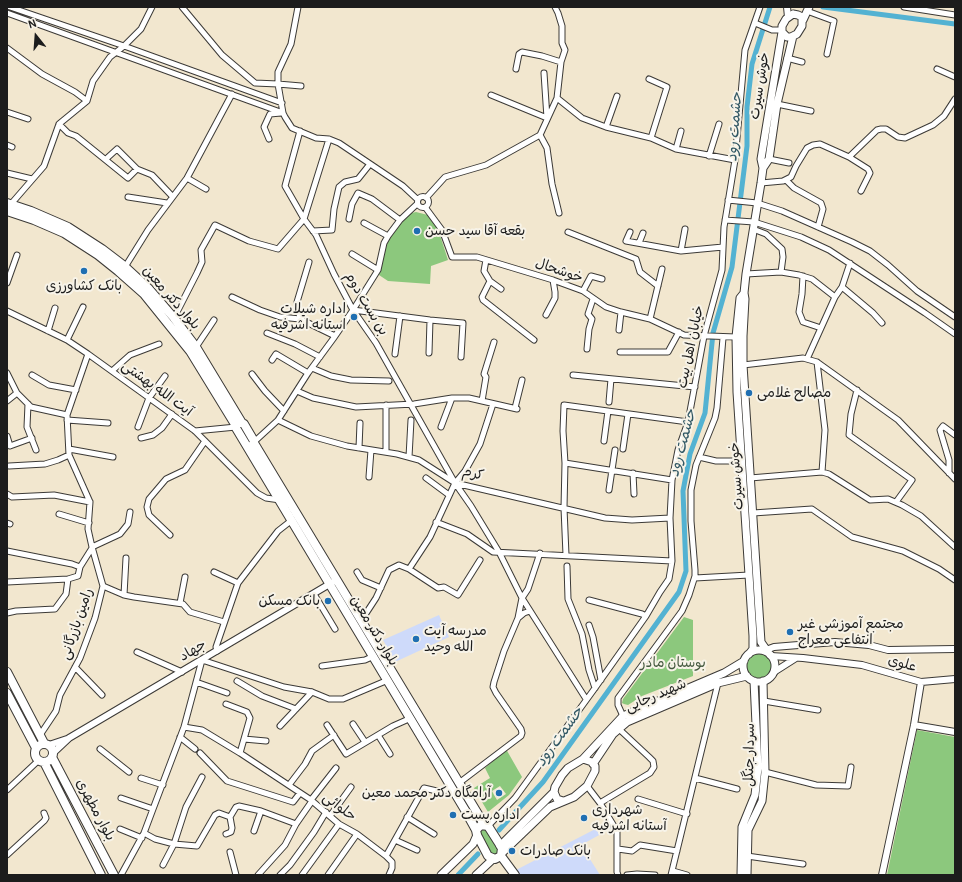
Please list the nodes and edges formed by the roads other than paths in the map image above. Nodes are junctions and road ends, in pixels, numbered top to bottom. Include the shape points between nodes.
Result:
1 (10, 7) edge
2 (152, 7) edge
3 (182, 7) edge
4 (298, 7) edge
5 (555, 7) edge
6 (760, 7) edge
7 (787, 7) edge
8 (904, 7) edge
9 (806, 8) edge
10 (7, 13) edge
11 (796, 14) junction
12 (955, 15) edge
13 (788, 17) junction
14 (803, 20) junction
15 (755, 23) junction
16 (782, 31) junction
17 (793, 36) junction
18 (124, 46) junction
19 (7, 48) edge
20 (117, 52) junction
21 (827, 54) dead end
22 (787, 58) junction
23 (561, 62) junction
24 (802, 62) dead end
25 (516, 69) dead end
26 (937, 69) dead end
27 (544, 73) dead end
28 (955, 77) edge
29 (649, 79) dead end
30 (278, 84) junction
31 (301, 86) dead end
32 (232, 94) junction
33 (491, 95) dead end
34 (617, 96) dead end
35 (557, 98) junction
36 (955, 99) edge
37 (87, 101) junction
38 (282, 103) junction
39 (777, 104) junction
40 (812, 110) dead end
41 (7, 112) edge
42 (283, 112) junction
43 (547, 118) junction
44 (28, 119) dead end
45 (59, 124) junction
46 (719, 124) dead end
47 (606, 127) junction
48 (300, 131) junction
49 (681, 131) dead end
50 (540, 135) junction
51 (651, 138) junction
52 (269, 139) dead end
53 (329, 139) junction
54 (676, 149) junction
55 (709, 156) junction
56 (849, 157) junction
57 (106, 159) junction
58 (769, 159) junction
59 (735, 160) junction
60 (789, 163) dead end
61 (370, 164) junction
62 (763, 168) junction
63 (137, 169) junction
64 (7, 173) edge
65 (187, 178) junction
66 (32, 179) junction
67 (786, 180) junction
68 (761, 183) junction
69 (206, 189) dead end
70 (861, 191) dead end
71 (172, 196) junction
72 (128, 197) dead end
73 (729, 197) junction
74 (426, 198) junction
75 (418, 202) junction
76 (167, 203) junction
77 (757, 203) junction
78 (8, 206) edge
79 (424, 208) junction
80 (559, 213) dead end
81 (304, 219) junction
82 (349, 219) dead end
83 (400, 220) junction
84 (725, 220) junction
85 (754, 222) junction
86 (364, 223) dead end
87 (818, 228) junction
88 (685, 229) dead end
89 (753, 229) junction
90 (313, 231) junction
91 (568, 232) dead end
92 (630, 232) dead end
93 (643, 233) dead end
94 (388, 236) junction
95 (639, 243) junction
96 (723, 246) junction
97 (681, 251) junction
98 (352, 254) dead end
99 (17, 255) dead end
100 (486, 260) junction
101 (309, 262) dead end
102 (850, 263) junction
103 (125, 267) junction
104 (662, 269) dead end
105 (378, 270) junction
106 (781, 272) junction
107 (746, 274) junction
108 (803, 276) junction
109 (602, 279) dead end
110 (553, 280) junction
111 (490, 281) junction
112 (7, 283) edge
113 (658, 286) junction
114 (842, 287) junction
115 (501, 289) dead end
116 (583, 292) junction
117 (744, 293) junction
118 (232, 297) dead end
119 (835, 297) junction
120 (593, 299) junction
121 (83, 307) dead end
122 (55, 308) dead end
123 (353, 310) junction
124 (7, 311) edge
125 (621, 312) junction
126 (546, 315) dead end
127 (400, 316) junction
128 (955, 317) edge
129 (174, 318) junction
130 (300, 319) junction
131 (650, 319) junction
132 (214, 320) dead end
133 (430, 320) junction
134 (882, 323) dead end
135 (821, 328) junction
136 (619, 330) dead end
137 (48, 331) junction
138 (680, 332) junction
139 (267, 333) dead end
140 (955, 334) edge
141 (335, 336) junction
142 (706, 336) junction
143 (736, 337) junction
144 (722, 338) junction
145 (67, 340) junction
146 (534, 340) dead end
147 (494, 342) dead end
148 (159, 344) dead end
149 (196, 347) junction
150 (587, 349) dead end
151 (429, 352) dead end
152 (620, 352) dead end
153 (88, 354) junction
154 (395, 354) dead end
155 (320, 357) junction
156 (461, 357) dead end
157 (807, 359) junction
158 (272, 360) dead end
159 (817, 362) junction
160 (743, 365) junction
161 (310, 370) junction
162 (112, 371) junction
163 (7, 373) edge
164 (252, 374) dead end
165 (32, 375) dead end
166 (573, 375) dead end
167 (166, 376) dead end
168 (611, 379) junction
169 (522, 380) dead end
170 (389, 381) dead end
171 (695, 387) junction
172 (76, 390) junction
173 (857, 390) junction
174 (297, 391) junction
175 (17, 393) junction
176 (150, 398) junction
177 (452, 398) junction
178 (7, 401) edge
179 (482, 401) junction
180 (609, 402) dead end
181 (28, 404) junction
182 (410, 404) junction
183 (493, 404) junction
184 (386, 405) junction
185 (284, 411) junction
186 (608, 411) junction
187 (172, 414) junction
188 (628, 414) junction
189 (67, 418) junction
190 (278, 420) junction
191 (411, 420) dead end
192 (688, 422) junction
193 (108, 423) dead end
194 (360, 423) dead end
195 (240, 426) junction
196 (138, 427) dead end
197 (441, 427) dead end
198 (195, 431) junction
199 (267, 431) junction
200 (955, 435) edge
201 (7, 436) edge
202 (32, 438) junction
203 (141, 438) dead end
204 (205, 440) junction
205 (604, 441) dead end
206 (252, 444) junction
207 (359, 448) junction
208 (69, 449) junction
209 (623, 449) dead end
210 (36, 450) dead end
211 (371, 450) junction
212 (615, 450) dead end
213 (386, 452) junction
214 (69, 455) junction
215 (113, 457) dead end
216 (409, 457) junction
217 (699, 457) junction
218 (742, 461) junction
219 (565, 463) junction
220 (9, 466) dead end
221 (611, 470) junction
222 (822, 472) junction
223 (949, 473) junction
224 (633, 474) junction
225 (369, 477) dead end
226 (426, 478) dead end
227 (750, 478) junction
228 (955, 479) edge
229 (672, 480) junction
230 (455, 483) junction
231 (609, 490) dead end
232 (7, 494) edge
233 (634, 494) dead end
234 (449, 495) junction
235 (280, 500) junction
236 (90, 502) junction
237 (896, 502) junction
238 (564, 508) junction
239 (130, 512) dead end
240 (752, 513) junction
241 (59, 514) dead end
242 (670, 518) junction
243 (292, 520) junction
244 (436, 522) junction
245 (89, 523) junction
246 (170, 535) dead end
247 (955, 547) edge
248 (92, 548) junction
249 (7, 551) edge
250 (499, 552) junction
251 (540, 553) junction
252 (566, 555) junction
253 (126, 558) dead end
254 (480, 560) dead end
255 (672, 561) junction
256 (566, 566) dead end
257 (80, 567) junction
258 (409, 569) junction
259 (214, 572) dead end
260 (357, 572) dead end
261 (749, 575) junction
262 (185, 577) dead end
263 (695, 578) junction
264 (68, 579) junction
265 (955, 580) edge
266 (7, 582) edge
267 (333, 582) junction
268 (238, 583) junction
269 (102, 586) junction
270 (381, 588) junction
271 (314, 594) junction
272 (124, 595) junction
273 (522, 598) junction
274 (589, 600) dead end
275 (180, 603) junction
276 (530, 611) junction
277 (755, 612) junction
278 (7, 613) edge
279 (646, 616) junction
280 (518, 618) junction
281 (361, 621) junction
282 (224, 622) junction
283 (589, 625) dead end
284 (335, 629) dead end
285 (803, 645) junction
286 (955, 649) edge
287 (217, 651) junction
288 (137, 652) dead end
289 (749, 654) junction
290 (769, 654) junction
291 (374, 656) junction
292 (800, 658) junction
293 (202, 660) junction
294 (744, 661) junction
295 (322, 666) dead end
296 (75, 668) junction
297 (7, 672) edge
298 (182, 672) junction
299 (774, 672) junction
300 (747, 676) junction
301 (955, 679) edge
302 (388, 680) junction
303 (601, 680) junction
304 (754, 681) junction
305 (763, 681) junction
306 (196, 682) junction
307 (237, 682) dead end
308 (921, 682) junction
309 (718, 683) junction
310 (595, 688) junction
311 (312, 692) junction
312 (7, 693) edge
313 (227, 693) dead end
314 (102, 695) dead end
315 (586, 699) junction
316 (764, 701) junction
317 (226, 704) dead end
318 (296, 709) junction
319 (818, 710) dead end
320 (623, 716) junction
321 (411, 718) junction
322 (327, 724) dead end
323 (353, 724) dead end
324 (914, 725) junction
325 (280, 726) dead end
326 (184, 727) junction
327 (618, 729) junction
328 (955, 732) edge
329 (40, 734) junction
330 (334, 735) junction
331 (378, 735) junction
332 (180, 737) junction
333 (69, 738) junction
334 (244, 739) junction
335 (266, 741) dead end
336 (365, 742) junction
337 (46, 744) junction
338 (36, 748) junction
339 (100, 749) dead end
340 (240, 753) junction
341 (390, 754) dead end
342 (52, 755) junction
343 (583, 759) junction
344 (41, 761) junction
345 (593, 764) junction
346 (851, 767) dead end
347 (336, 768) dead end
348 (129, 772) dead end
349 (766, 772) junction
350 (202, 777) dead end
351 (141, 778) dead end
352 (695, 778) junction
353 (162, 785) junction
354 (289, 785) junction
355 (455, 786) junction
356 (587, 786) junction
357 (350, 787) dead end
358 (737, 789) dead end
359 (7, 790) edge
360 (554, 792) junction
361 (300, 793) junction
362 (121, 798) dead end
363 (638, 799) dead end
364 (312, 801) junction
365 (563, 801) junction
366 (600, 803) junction
367 (153, 809) junction
368 (261, 811) junction
369 (44, 813) dead end
370 (328, 814) junction
371 (687, 814) junction
372 (230, 817) junction
373 (407, 817) junction
374 (296, 824) junction
375 (339, 824) junction
376 (486, 825) junction
377 (120, 829) dead end
378 (254, 831) dead end
379 (476, 833) junction
380 (226, 834) dead end
381 (356, 834) junction
382 (434, 834) dead end
383 (143, 836) junction
384 (395, 840) junction
385 (174, 844) junction
386 (416, 850) dead end
387 (618, 850) junction
388 (677, 851) junction
389 (230, 852) dead end
390 (499, 854) junction
391 (7, 855) edge
392 (386, 856) junction
393 (747, 856) junction
394 (803, 864) dead end
395 (163, 865) dead end
396 (672, 873) edge
397 (303, 874) edge
398 (102, 875) edge
399 (114, 875) edge
400 (121, 875) edge
401 (236, 875) edge
402 (258, 875) edge
403 (280, 875) edge
404 (328, 875) edge
405 (389, 875) edge
406 (441, 875) edge
407 (476, 875) edge
408 (509, 875) edge
409 (515, 875) edge
410 (618, 875) edge
411 (627, 875) edge
412 (655, 875) edge
413 (687, 875) edge
414 (741, 875) edge
415 (747, 875) edge
416 (882, 875) edge

1 - 18 street
2 - 18 street via 141,29
3 - 30 street via 222,55 255,83
4 - 30 street via 291,44 278,72
5 - 23 street via 562,26 562,43 565,50
6 - 15 street, خیابان اهل بیت
7 - 13 street
8 - 12 street
9 - 11 main road
9 - 14 main road
9 - 21 street via 834,21
10 - 20 street
11 - 13 main road
11 - 14 main road
13 - 16 main road
14 - 17 main road via 801,30
15 - 16 street
15 - 59 street, خیابان اهل بیت via 745,50
16 - 17 main road via 787,37
16 - 62 main road, خوش سیرت via 761,159
17 - 22 main road, خوش سیرت
18 - 20 street
18 - 38 street
19 - 37 street via 42,74
20 - 32 street
20 - 37 street via 93,81
22 - 24 street
22 - 39 main road, خوش سیرت
23 - 25 street via 522,52 519,54
23 - 35 street
26 - 28 street
27 - 43 street
29 - 51 street via 667,87
30 - 31 street
30 - 38 street
32 - 42 street
32 - 65 street
33 - 43 street
34 - 47 street
35 - 43 street
35 - 47 street via 582,118
36 - 56 street via 944,116 933,125 905,138 898,137 886,129 877,130
37 - 45 street
38 - 42 street
39 - 40 street
39 - 58 main road, خوش سیرت
41 - 44 street
42 - 48 street via 292,128
42 - 52 street via 270,114 264,127
43 - 50 street
45 - 57 street
45 - 66 street via 44,166
46 - 55 street
47 - 51 street
48 - 53 street via 316,138
48 - 81 street, بن بست دوم via 285,186
49 - 54 street
50 - 74 street via 486,164 445,176
50 - 80 street via 547,148
51 - 54 street
53 - 61 street
53 - 81 street
54 - 55 street
55 - 59 street
56 - 67 street via 820,144 813,145 807,148 791,177
56 - 70 street via 870,173
57 - 63 street via 128,178
57 - 63 street via 117,148
58 - 60 street
58 - 62 main road, خوش سیرت
59 - 73 street, خیابان اهل بیت
61 - 75 street via 403,186
61 - 90 street via 358,179 345,182 339,187 332,230
62 - 68 main road, خوش سیرت
63 - 71 street via 152,175
64 - 66 street
65 - 69 street
65 - 71 street
66 - 78 street
67 - 68 street
67 - 87 street via 794,188 821,204 823,208
68 - 77 main road, خوش سیرت
71 - 76 street
72 - 76 street
73 - 77 street
73 - 84 street, خیابان اهل بیت
74 - 75 street via 422,197
74 - 79 street via 428,203
75 - 79 street via 420,207
75 - 83 street
76 - 103 street
77 - 85 main road, خوش سیرت
77 - 87 street via 782,211
78 - 103 main road, بلوار دکتر معین via 31,211 68,227
78 - 195 main road, بلوار دکتر معین via 64,233 98,255 144,294 190,351
79 - 100 street, خوشحال via 442,230 452,258 477,257
81 - 90 street, بن بست دوم
81 - 129 street via 278,249 249,242 215,225 201,250 202,262 197,274
82 - 83 street via 352,204 358,193 372,199
83 - 94 street
84 - 85 street
84 - 96 street, خیابان اهل بیت
85 - 89 main road, خوش سیرت
85 - 102 street via 801,237
86 - 94 street
87 - 128 street via 870,251 917,291
88 - 97 street
89 - 106 street via 766,234 782,249
89 - 107 main road, خوش سیرت
90 - 123 street, بن بست دوم
91 - 113 street via 636,258 640,272
92 - 95 street via 626,241
93 - 95 street
94 - 105 street
95 - 97 street
96 - 97 street
96 - 142 street, خیابان اهل بیت via 722,270
98 - 105 street
99 - 112 street
100 - 110 street, خوشحال
100 - 111 street via 484,271
101 - 130 street via 297,302
102 - 114 street
102 - 140 street
103 - 129 main road, بلوار دکتر معین via 149,289
104 - 113 street
105 - 123 street
106 - 107 street
106 - 108 street
107 - 117 main road, خوش سیرت
108 - 119 street via 812,279
108 - 135 street via 799,312 803,322
109 - 116 street via 591,276
110 - 116 street, خوشحال
110 - 126 street via 556,292
111 - 115 street
111 - 146 street via 483,300
113 - 131 street
114 - 119 street
114 - 134 street via 873,312
116 - 120 street, خوشحال
117 - 143 main road, خوش سیرت via 740,298
117 - 160 main road, خوش سیرت
118 - 130 street via 280,317
119 - 135 street
120 - 125 street, خوشحال
120 - 150 street via 588,314 592,319
121 - 145 street
122 - 137 street
123 - 127 street
123 - 141 street
123 - 182 street, بن بست دوم via 376,343
124 - 137 street, آیت الله بهشتی
125 - 131 street, خوشحال
125 - 136 street
127 - 133 street
127 - 154 street
129 - 149 main road, بلوار دکتر معین
130 - 141 street
131 - 138 street, خوشحال
132 - 149 street
133 - 151 street
133 - 156 street via 463,323
135 - 157 street
137 - 145 street, آیت الله بهشتی
138 - 142 street, خوشحال via 684,335
138 - 152 street via 668,352
139 - 155 street
141 - 155 street
142 - 144 street, خوشحال
142 - 171 street, خیابان اهل بیت
143 - 144 street, خوشحال
143 - 218 main road, خوش سیرت
144 - 217 street via 717,408
145 - 153 street, آیت الله بهشتی
147 - 179 street via 484,374 486,377
148 - 162 street via 130,355
149 - 195 main road, بلوار دکتر معین
153 - 162 street, آیت الله بهشتی
153 - 172 street, رامین بازرگانی
155 - 161 street
157 - 159 street
157 - 160 street
158 - 161 street via 276,354
159 - 173 street
159 - 222 street via 825,430
160 - 227 main road, خوش سیرت
161 - 170 street via 351,380
161 - 174 street
162 - 176 street, آیت الله بهشتی
163 - 175 street
164 - 185 street
165 - 172 street via 50,386
166 - 168 street
167 - 176 street
168 - 171 street
168 - 180 street
169 - 183 street via 516,409
171 - 192 street, خیابان اهل بیت
172 - 189 street, رامین بازرگانی
173 - 223 street via 898,420
173 - 237 street via 850,414 849,435 912,480
174 - 184 street via 313,398 356,407
174 - 185 street
175 - 178 street
175 - 181 street
176 - 187 street, آیت الله بهشتی
176 - 196 street
177 - 179 street
177 - 182 street
177 - 197 street
179 - 183 street
181 - 189 street
181 - 202 street via 27,426
182 - 184 street
182 - 230 street, بن بست دوم
183 - 230 street via 480,444
184 - 213 street
185 - 190 street
186 - 188 street
186 - 205 street
186 - 219 street via 564,405
187 - 198 street, آیت الله بهشتی
187 - 203 street via 153,435
188 - 192 street
188 - 209 street
189 - 193 street
189 - 208 street, رامین بازرگانی
190 - 199 street
190 - 207 street, کرم via 311,436
191 - 216 street
192 - 229 street, خیابان اهل بیت via 678,450
194 - 207 street
195 - 198 street
195 - 199 street via 257,436
195 - 206 main road
198 - 204 street, آیت الله بهشتی
199 - 206 street
200 - 223 street via 943,426 940,430 949,460
201 - 202 street via 10,446
202 - 210 street
204 - 235 street, آیت الله بهشتی via 257,493 266,498
204 - 246 street via 185,470 166,479 149,498 149,515
206 - 235 main road, بلوار دکتر معین
206 - 267 main road, بلوار دکتر معین
207 - 211 street, کرم
208 - 214 street, رامین بازرگانی
208 - 215 street
211 - 213 street, کرم
211 - 225 street
212 - 221 street
213 - 216 street, کرم
214 - 220 street via 45,464
214 - 236 street, رامین بازرگانی
216 - 230 street, کرم via 419,460
217 - 218 street via 716,461
217 - 263 street via 691,490
218 - 261 main road, خوش سیرت
219 - 221 street
219 - 238 street
221 - 224 street
221 - 231 street
222 - 227 street
222 - 237 street via 870,500 888,499
223 - 228 street
224 - 229 street
224 - 233 street
226 - 234 street
227 - 240 main road, خوش سیرت
229 - 242 street, خیابان اهل بیت
230 - 234 street
230 - 238 street, کرم
230 - 250 street, بن بست دوم
232 - 236 street via 12,497 54,495
234 - 244 street
235 - 243 main road, بلوار دکتر معین
236 - 245 street, رامین بازرگانی
237 - 247 street via 921,516
238 - 242 street, کرم via 605,518
238 - 252 street
239 - 248 street via 128,524 120,534
240 - 265 street via 812,509 852,537 904,552
240 - 277 main road, خوش سیرت
241 - 245 street
242 - 255 street, خیابان اهل بیت
243 - 267 main road, بلوار دکتر معین
243 - 268 street via 278,531
244 - 250 street via 467,534 493,552
244 - 258 street via 430,537
245 - 248 street, رامین بازرگانی
248 - 257 street
248 - 269 street, رامین بازرگانی
249 - 257 street
250 - 251 street
250 - 273 street, بن بست دوم
251 - 252 street
251 - 273 street via 528,589
252 - 255 street
253 - 272 street
254 - 258 street via 458,595 444,586 438,588
255 - 279 street, خیابان اهل بیت via 669,579
256 - 310 street via 568,599 582,634
257 - 264 street via 78,576
258 - 270 street via 399,565 389,570
259 - 268 street
260 - 270 street via 362,580
261 - 263 street
261 - 277 main road, خوش سیرت
262 - 275 street
263 - 320 street via 682,611 618,698
264 - 266 street
264 - 278 street via 66,594 55,609
267 - 271 street, جهاد
267 - 281 main road, بلوار دکتر معین
267 - 291 main road, بلوار دکتر معین
268 - 282 street
269 - 272 street
269 - 296 street, رامین بازرگانی via 95,618
270 - 281 street
271 - 284 street
271 - 287 street, جهاد
272 - 275 street
273 - 276 street, بن بست دوم
273 - 280 street
274 - 279 street
275 - 282 street via 190,612
276 - 280 street
276 - 315 street, بن بست دوم
277 - 289 main road, خوش سیرت via 754,645
277 - 290 main road, خوش سیرت via 760,642
279 - 303 street, خیابان اهل بیت
280 - 355 street via 493,687 521,729 521,736
281 - 355 main road, بلوار دکتر معین
282 - 287 street
283 - 303 street
285 - 286 street via 835,642 869,645 888,650
285 - 290 street via 774,647
285 - 292 street
287 - 293 street, جهاد
288 - 298 street
289 - 290 main road via 760,651
289 - 294 main road
290 - 292 street, علوی
290 - 299 main road via 774,664
291 - 295 street via 365,660
291 - 302 main road, بلوار دکتر معین
292 - 299 street
292 - 308 street, علوی via 862,665
293 - 298 street, جهاد
293 - 306 street
293 - 311 street via 284,687
294 - 300 main road
294 - 320 main road, شهید رجایی via 724,673
296 - 314 street
296 - 329 street, رامین بازرگانی via 60,695 56,711
297 - 329 main road
298 - 333 street, جهاد
299 - 305 main road
300 - 304 main road
300 - 309 main road, شهید رجایی
301 - 308 street, علوی
302 - 311 street via 343,699 329,699
302 - 321 main road, بلوار دکتر معین
303 - 310 street, خیابان اهل بیت
304 - 305 main road
304 - 414 main road via 758,768 755,795 742,827
305 - 316 main road, سردار جنگل
306 - 313 street
306 - 326 street
307 - 318 street via 262,696
308 - 324 street
309 - 327 main road, شهید رجایی via 627,722
309 - 352 street
310 - 315 street, خیابان اهل بیت
311 - 318 street
312 - 338 main road
315 - 376 street, خیابان اهل بیت via 515,798
316 - 319 street
316 - 349 main road, سردار جنگل
317 - 334 street via 247,712 250,718
318 - 325 street
320 - 343 main road, شهید رجایی
321 - 331 street
321 - 355 main road, بلوار دکتر معین
322 - 330 street
323 - 336 street
324 - 328 street
324 - 416 street
326 - 332 street
326 - 340 street, حلوائی via 202,730
327 - 345 main road, شهید رجایی
327 - 366 street via 653,760 654,767 650,773
329 - 337 main road
330 - 336 street via 346,754
330 - 354 street via 312,751
331 - 336 street
331 - 341 street
332 - 353 street
332 - 361 street via 227,781 293,802
333 - 337 street
333 - 342 street
334 - 335 street
334 - 340 street
337 - 338 main road
337 - 342 main road via 53,750
338 - 344 main road via 35,756
339 - 348 street
340 - 354 street, حلوائی
342 - 344 main road via 48,761
342 - 399 main road, بلوار مطهری
343 - 345 main road
343 - 360 main road, شهید رجایی via 568,768
344 - 359 street
344 - 398 main road, بلوار مطهری
345 - 356 main road via 595,771
346 - 349 street via 848,786 816,785
347 - 364 street
349 - 393 main road, سردار جنگل via 762,801 748,830
350 - 385 street via 186,807
351 - 353 street
352 - 358 street
352 - 371 street
353 - 367 street
354 - 361 street, حلوائی
355 - 373 street via 441,792 424,788
355 - 376 main road, بلوار دکتر معین
355 - 379 main road, بلوار دکتر معین
356 - 365 main road via 574,797
356 - 366 street
357 - 370 street
360 - 365 main road via 557,798
360 - 390 main road
361 - 364 street, حلوائی
362 - 367 street
363 - 371 street
364 - 370 street, حلوائی
364 - 374 street
365 - 390 main road via 550,807
366 - 387 street via 617,831
367 - 383 street
368 - 372 street via 239,806
368 - 374 street
368 - 378 street
369 - 391 street via 44,821
370 - 375 street, حلوائی
370 - 403 street
371 - 388 street
372 - 380 street via 232,832
372 - 385 street via 219,813 215,815 197,846
373 - 382 street
373 - 384 street
374 - 402 street via 285,845
375 - 381 street, حلوائی
375 - 397 street
376 - 379 main road via 479,826
376 - 390 main road, بلوار دکتر معین
377 - 383 street
379 - 390 main road, بلوار دکتر معین via 488,856
379 - 406 main road via 473,844
381 - 392 street, حلوائی
381 - 404 street
383 - 385 street
383 - 400 street
384 - 386 street
384 - 392 street
385 - 395 street
387 - 388 street via 628,852 640,845
387 - 410 street
388 - 396 street
389 - 401 street
390 - 407 main road
390 - 408 main road
390 - 409 main road
392 - 405 street via 392,862
393 - 394 street
393 - 415 main road, سردار جنگل
396 - 413 street
411 - 412 street

